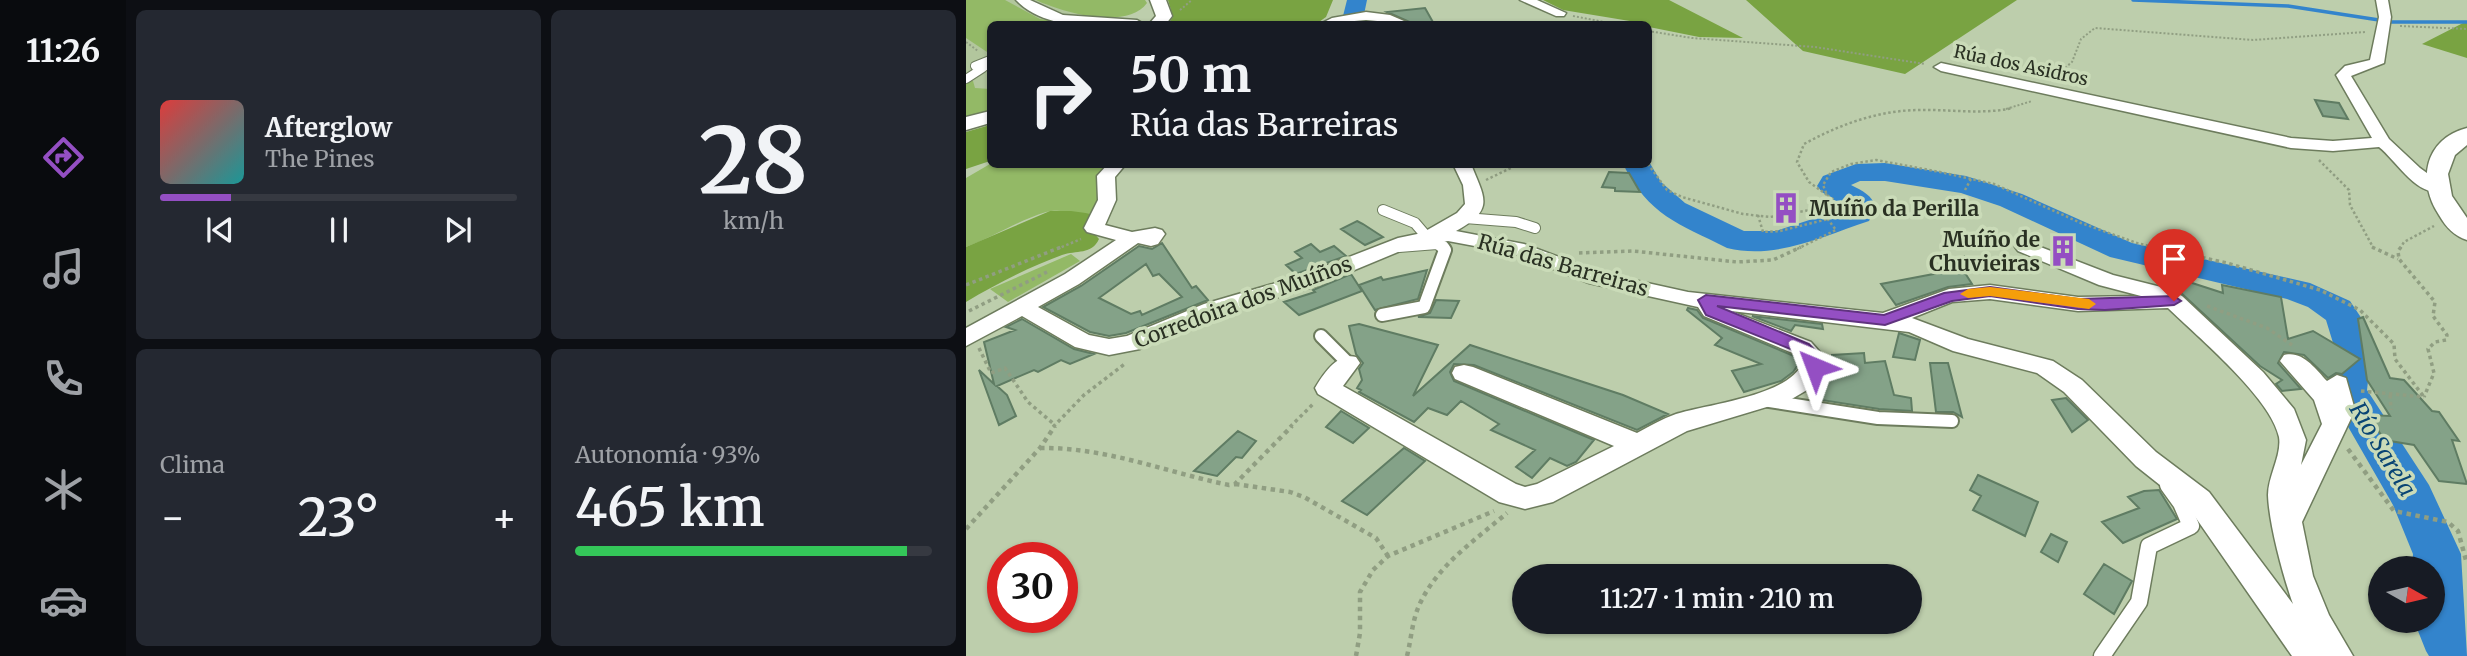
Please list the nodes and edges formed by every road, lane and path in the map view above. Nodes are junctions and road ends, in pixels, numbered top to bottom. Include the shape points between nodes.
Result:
1 (1022, 0) edge
2 (1526, 0) edge
3 (2382, 0) edge
4 (1560, 13) joint
5 (1147, 17) edge
6 (1092, 21) edge
7 (1107, 21) edge
8 (1337, 21) edge
9 (1397, 21) edge
10 (1600, 21) edge
11 (2384, 25) junction
12 (2467, 29) edge
13 (1652, 32) edge
14 (987, 61) edge
15 (987, 67) edge
16 (1941, 67) joint
17 (966, 79) edge
18 (2047, 89) junction
19 (987, 118) edge
20 (966, 124) edge
21 (2467, 135) edge
22 (2383, 142) junction
23 (1114, 168) edge
24 (1464, 168) edge
25 (1511, 168) edge
26 (1651, 168) edge
27 (2336, 176) dead end
28 (1971, 179) junction
29 (1474, 187) junction
30 (2437, 187) junction
31 (1965, 190) dead end
32 (1827, 195) junction
33 (1820, 209) junction
34 (1383, 210) dead end
35 (1758, 215) junction
36 (1465, 218) junction
37 (1829, 220) junction
38 (1535, 228) dead end
39 (2463, 229) edge
40 (1104, 232) junction
41 (1438, 236) junction
42 (1395, 246) junction
43 (2025, 247) dead end
44 (1572, 253) dead end
45 (2399, 259) junction
46 (966, 285) edge
47 (1007, 290) dead end
48 (1706, 300) junction
49 (2183, 301) junction
50 (1023, 307) junction
51 (969, 311) dead end
52 (1382, 315) dead end
53 (1885, 320) junction
54 (1321, 336) dead end
55 (966, 338) edge
56 (1136, 356) dead end
57 (2292, 361) joint
58 (1348, 363) joint
59 (1464, 373) dead end
60 (2337, 384) dead end
61 (1327, 388) junction
62 (2369, 394) dead end
63 (2390, 395) junction
64 (2424, 397) junction
65 (1763, 400) junction
66 (2391, 410) dead end
67 (1952, 421) dead end
68 (1055, 425) junction
69 (2331, 432) junction
70 (1639, 445) junction
71 (1040, 449) junction
72 (2154, 465) junction
73 (1235, 484) junction
74 (1525, 498) junction
75 (2287, 523) junction
76 (966, 529) edge
77 (1388, 556) junction
78 (2467, 564) edge
79 (1356, 656) edge
80 (1407, 656) edge
81 (2102, 656) edge
82 (2312, 656) edge
83 (2336, 656) edge

1 - 6 street via 1044,12
2 - 4 street
3 - 11 street
4 - 10 path
5 - 7 street
8 - 9 street via 1378,13
11 - 12 path
11 - 18 path via 2253,40 2095,29 2081,39 2072,62
11 - 22 street via 2377,63 2343,75
13 - 16 path, Rúa dos Asidros via 1815,47
14 - 15 lane via 975,66
15 - 17 lane
16 - 18 street, Rúa dos Asidros
18 - 22 street, Rúa dos Asidros via 2291,143
18 - 32 path via 2018,108 2000,113 1890,112 1832,128 1804,144 1797,162 1808,182
19 - 20 street
21 - 30 street via 2446,150 2436,172
22 - 30 street via 2421,181
23 - 40 street via 1106,176 1108,200 1094,228
24 - 29 street
25 - 29 path
26 - 35 path via 1667,190 1682,197
27 - 45 path via 2349,190 2353,215 2364,228 2366,241 2379,253
28 - 31 path
28 - 32 path via 1876,160 1830,172 1822,185
28 - 64 path via 1994,184 2137,243 2227,262 2320,290 2360,310 2382,331 2394,344 2395,359
29 - 36 street via 1473,210
30 - 39 street via 2448,214
32 - 33 path via 1834,200 1833,206
33 - 35 path
33 - 37 path
34 - 41 lane
35 - 37 path via 1763,232
36 - 38 lane
36 - 41 street, Corredoira dos Muíños
37 - 44 path via 1835,228 1773,260 1737,262 1633,251
39 - 45 path via 2435,225 2404,242
40 - 46 path
40 - 50 street via 1141,239
41 - 42 street, Corredoira dos Muíños
41 - 48 street, Rúa das Barreiras via 1517,248 1597,278
42 - 50 street, Corredoira dos Muíños via 1308,281 1212,309 1132,343 1110,347 1083,342
42 - 52 lane via 1437,244 1445,250 1424,307
43 - 49 street via 2106,280
45 - 64 path via 2435,302 2433,316 2447,335 2428,349 2435,361 2434,381
47 - 51 path
48 - 53 street, Rúa das Barreiras
48 - 65 street via 1712,312 1803,348 1815,360 1808,379
49 - 53 street via 2091,304 1990,292 1950,296
49 - 57 path via 2267,328 2301,354
49 - 75 street via 2285,416 2293,440 2282,494
50 - 55 street
53 - 72 street, Rúa das Barreiras via 2045,367 2073,386
54 - 58 lane
55 - 68 path via 984,354 991,373 1005,368 1028,402
56 - 68 path via 1084,395
57 - 69 street via 2318,386 2332,409
58 - 61 street
59 - 70 street
60 - 69 street via 2342,410
61 - 73 path
61 - 74 street via 1509,494
62 - 63 path
63 - 64 path
63 - 66 path
65 - 67 lane via 1878,418
65 - 70 street via 1680,423
68 - 71 path
69 - 75 street
69 - 78 path via 2394,511 2448,522 2458,531
70 - 74 street via 1543,495
71 - 73 path via 1059,447 1120,457
71 - 76 path
72 - 81 lane via 2191,526 2150,546 2144,559 2141,598
72 - 82 street, Rúa das Barreiras via 2199,500
73 - 77 path via 1304,497 1357,524 1376,538
74 - 77 path
74 - 80 path via 1430,584 1418,608
75 - 83 street via 2298,576
77 - 79 path via 1360,592

